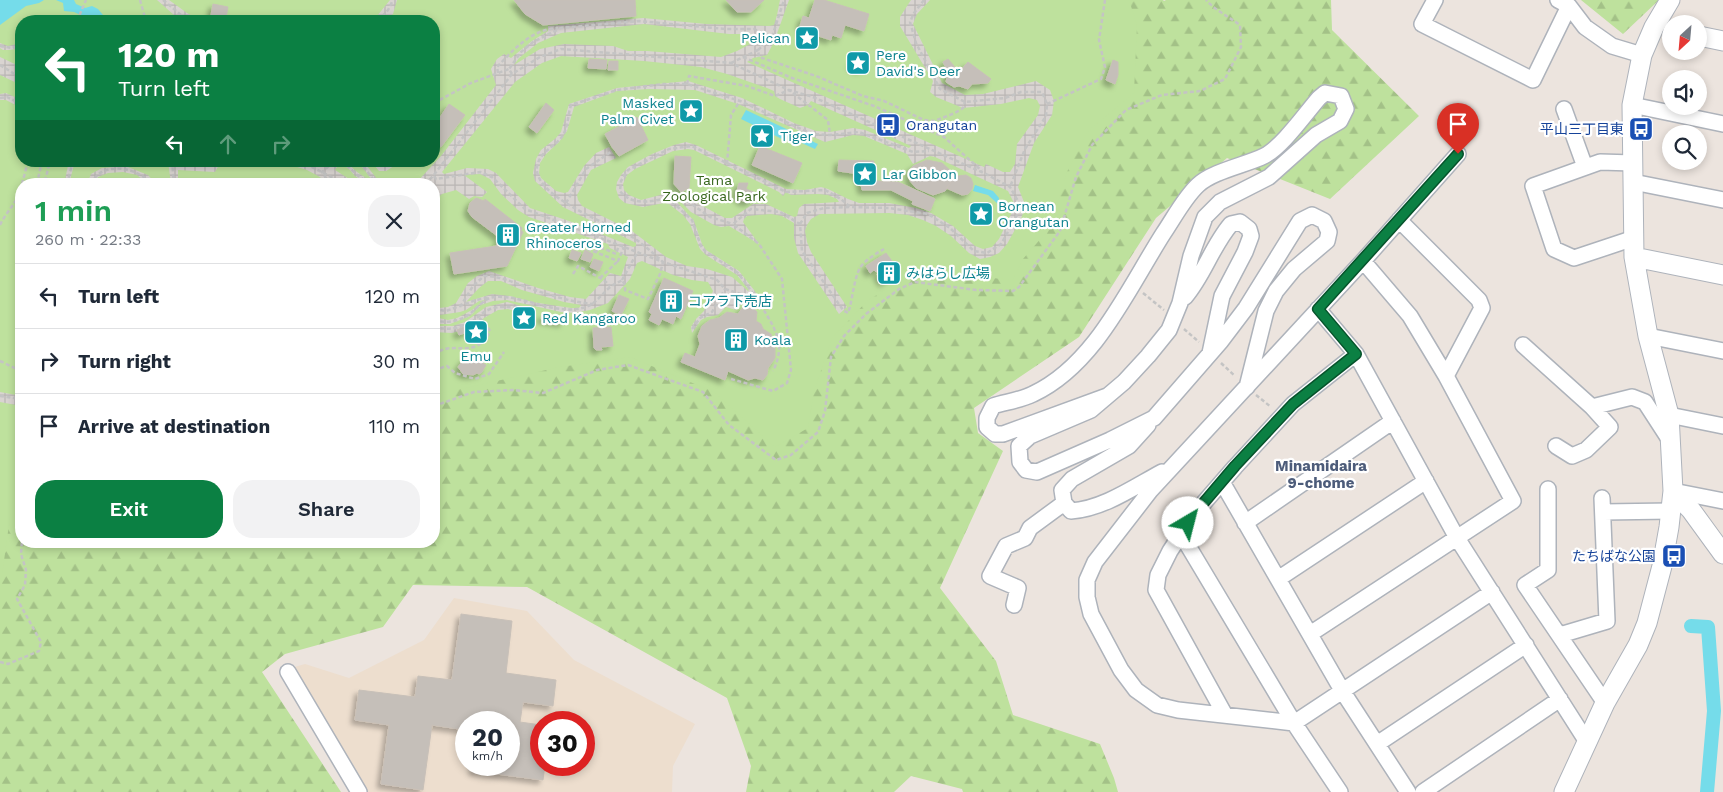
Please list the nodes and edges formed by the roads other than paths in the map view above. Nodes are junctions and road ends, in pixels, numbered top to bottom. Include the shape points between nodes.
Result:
1 (1435, 0) edge
2 (1670, 0) edge
3 (1563, 3) edge
4 (1666, 15) edge
5 (1662, 29) edge
6 (1708, 38) edge
7 (1723, 41) edge
8 (1642, 55) junction
9 (1632, 106) junction
10 (1564, 109) dead end
11 (1723, 124) edge
12 (1458, 154) dead end
13 (1585, 167) junction
14 (1633, 173) junction
15 (1723, 200) edge
16 (1399, 220) junction
17 (1634, 238) junction
18 (1634, 257) junction
19 (1363, 261) junction
20 (1723, 275) edge
21 (1175, 309) junction
22 (1318, 309) junction
23 (1648, 336) junction
24 (1524, 345) dead end
25 (1723, 351) edge
26 (1210, 353) junction
27 (1356, 354) junction
28 (1446, 376) junction
29 (1242, 382) junction
30 (1107, 396) junction
31 (1592, 407) junction
32 (1668, 415) junction
33 (1154, 418) junction
34 (1393, 421) junction
35 (1723, 426) edge
36 (1669, 439) junction
37 (1556, 446) dead end
38 (1174, 465) junction
39 (1426, 481) junction
40 (1222, 482) junction
41 (1548, 489) dead end
42 (1673, 491) junction
43 (1723, 501) edge
44 (1064, 503) junction
45 (1671, 511) junction
46 (1245, 523) junction
47 (1181, 534) junction
48 (1457, 538) junction
49 (1723, 554) edge
50 (1278, 579) junction
51 (1492, 592) junction
52 (1014, 605) dead end
53 (1310, 634) junction
54 (1560, 635) junction
55 (1526, 645) junction
56 (288, 672) dead end
57 (1343, 692) junction
58 (1560, 699) junction
59 (1605, 703) junction
60 (1225, 715) junction
61 (1294, 723) junction
62 (1587, 742) junction
63 (1377, 744) junction
64 (359, 792) edge
65 (1340, 792) edge
66 (1408, 792) edge
67 (1423, 792) edge
68 (1564, 792) edge

1 - 3 street via 1422,24 1534,80
2 - 4 street
3 - 8 street via 1586,27 1612,46
5 - 8 street
6 - 7 street
8 - 9 street
9 - 11 street
9 - 14 street
10 - 13 street
12 - 16 street
13 - 14 street via 1600,162
13 - 17 street via 1533,186 1554,249 1574,258
14 - 15 street
14 - 17 street
16 - 19 street
16 - 28 street via 1479,300 1482,308
17 - 18 street
18 - 20 street
18 - 23 street
19 - 22 street
19 - 28 street via 1410,316
21 - 26 street via 1192,288 1219,238 1231,224 1240,222 1249,229 1251,236 1222,296
21 - 30 street via 1169,330
21 - 30 street via 1205,216 1220,202 1269,177 1316,134 1340,121 1346,109 1341,96 1325,92 1266,155 1199,184 1184,202 1117,310 1075,364 1032,395 993,406 987,427 994,434 1003,434
22 - 27 street
22 - 29 street
23 - 25 street
23 - 32 street
24 - 31 street
26 - 29 street via 1246,308 1300,221 1312,216 1324,222 1329,232 1327,241 1294,269 1276,291
26 - 33 street
27 - 34 street
27 - 40 street via 1293,404
28 - 48 street via 1513,501
29 - 38 street
30 - 33 street via 1091,410 1030,436 1019,446 1020,462 1026,470 1037,472 1063,462
31 - 36 street via 1632,397 1645,402
31 - 37 street via 1610,427 1586,450 1572,456
32 - 35 street
32 - 36 street
33 - 44 street via 1129,446 1072,480 1062,490
34 - 39 street
34 - 46 street
36 - 42 street
38 - 44 street via 1115,497 1083,510 1072,511
38 - 60 street via 1094,562 1087,580 1087,597 1091,614 1121,670 1136,690 1157,704 1178,710
39 - 48 street
39 - 50 street
40 - 46 street
40 - 47 street
41 - 54 street via 1548,570 1525,585
42 - 43 street
42 - 45 street
42 - 49 street
44 - 52 street via 1030,528 1025,538 1006,546 990,576 1018,588
45 - 54 street via 1602,505 1607,621
45 - 59 street via 1648,623
46 - 50 street
47 - 60 street via 1158,575 1156,590
47 - 61 street
48 - 51 street
48 - 53 street
50 - 53 street
51 - 55 street
51 - 57 street
53 - 57 street
54 - 59 street
55 - 58 street
55 - 63 street
56 - 64 street
57 - 61 street
57 - 63 street
58 - 62 street
58 - 67 street
59 - 62 street
60 - 61 street
61 - 65 street
62 - 68 street
63 - 66 street

